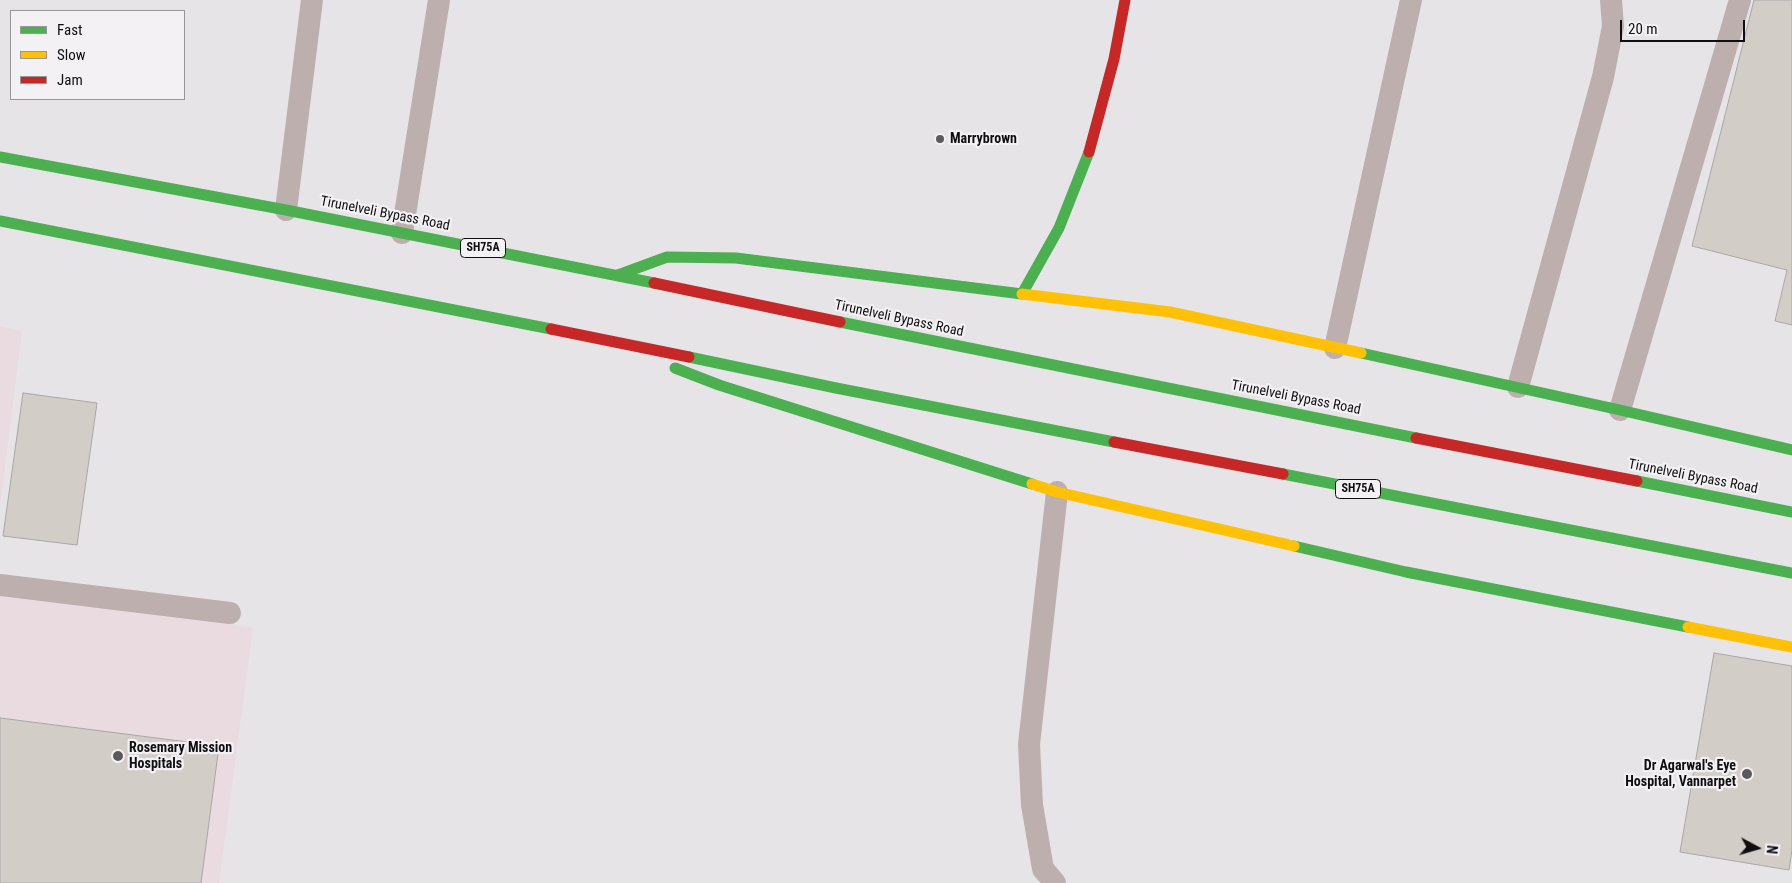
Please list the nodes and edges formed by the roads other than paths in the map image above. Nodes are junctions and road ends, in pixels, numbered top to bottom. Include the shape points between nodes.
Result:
1 (312, 0) edge
2 (439, 0) edge
3 (1125, 0) edge
4 (1412, 0) edge
5 (1610, 0) edge
6 (1740, 0) edge
7 (0, 157) edge
8 (286, 210) junction
9 (0, 221) edge
10 (402, 232) junction
11 (618, 275) junction
12 (1022, 294) junction
13 (605, 340) junction
14 (1335, 348) junction
15 (1518, 387) junction
16 (1620, 410) junction
17 (1792, 450) edge
18 (1057, 492) junction
19 (1792, 512) edge
20 (1792, 573) edge
21 (0, 585) edge
22 (230, 614) dead end
23 (1792, 647) edge
24 (1056, 883) edge

1 - 8 lane
2 - 10 lane
3 - 12 main road via 1114,59 1087,160 1059,228
4 - 14 lane
5 - 15 lane via 1612,26 1603,77
6 - 16 lane
7 - 8 main road, Tirunelveli Bypass Road / SH75A
8 - 10 main road, Tirunelveli Bypass Road / SH75A
9 - 13 main road, SH75A
10 - 11 main road, Tirunelveli Bypass Road / SH75A
11 - 12 main road via 667,257 736,258
11 - 19 main road, Tirunelveli Bypass Road / SH75A via 964,348
12 - 14 main road via 1170,312
13 - 18 main road via 719,386
13 - 20 main road, SH75A via 836,388
14 - 15 main road
15 - 16 main road
16 - 17 main road
18 - 23 main road via 1406,572
18 - 24 lane via 1029,744 1032,805 1043,869
21 - 22 lane

